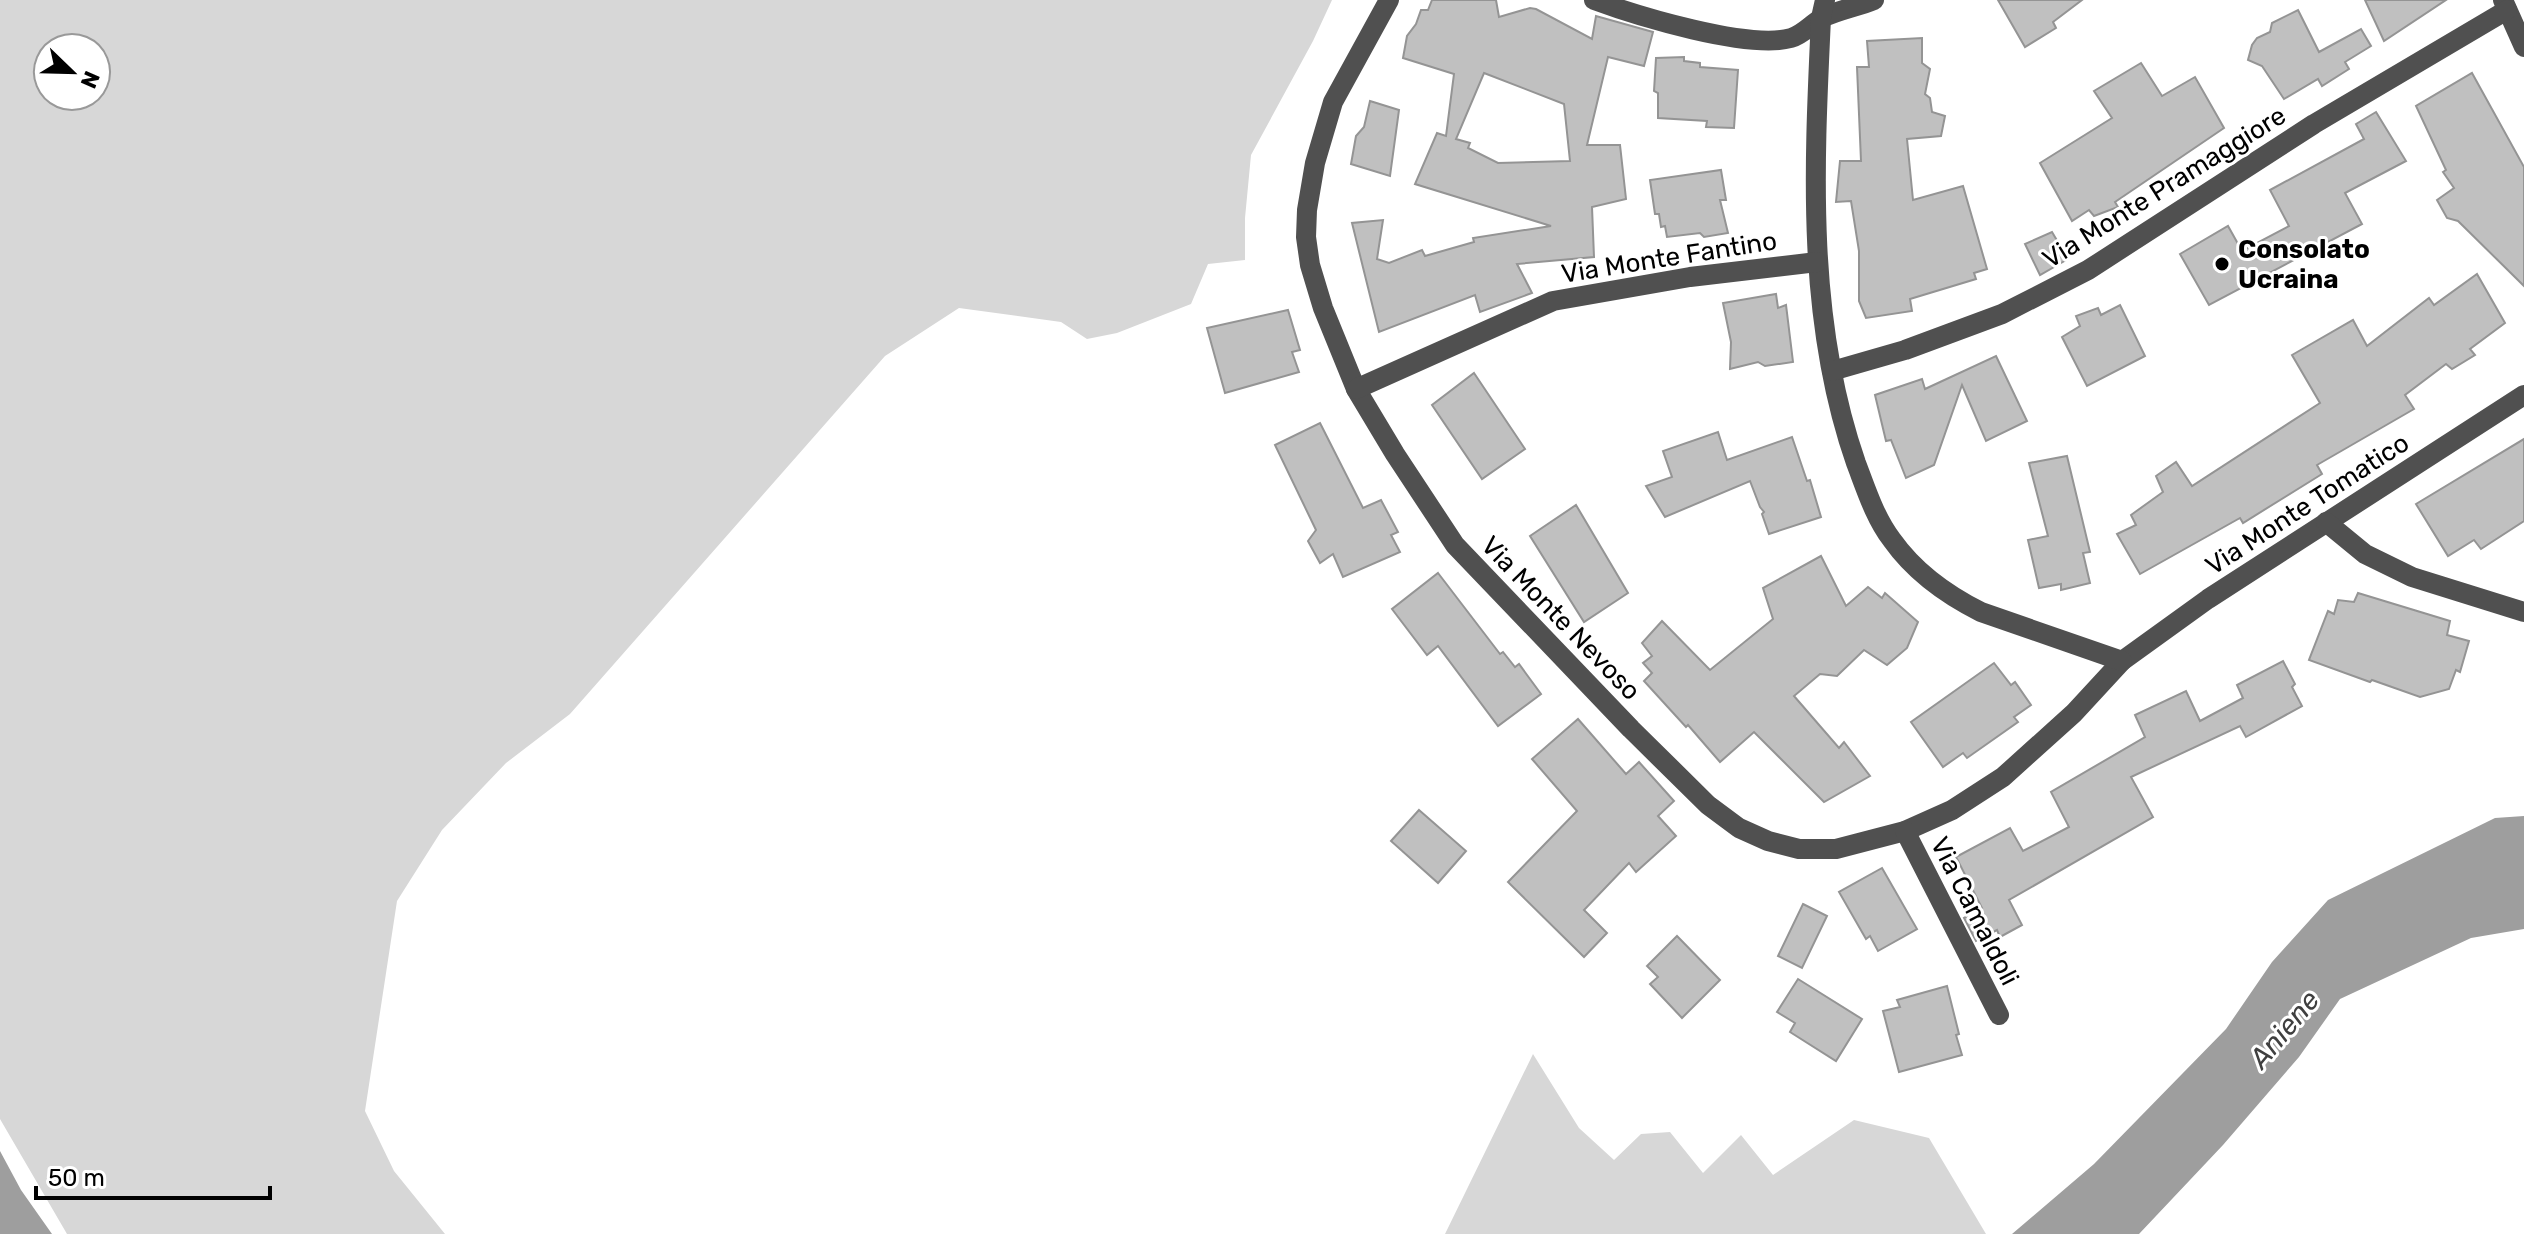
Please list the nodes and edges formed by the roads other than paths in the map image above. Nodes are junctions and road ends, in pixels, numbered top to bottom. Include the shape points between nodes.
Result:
1 (1389, 0) edge
2 (1594, 0) edge
3 (1874, 0) edge
4 (2505, 5) edge
5 (1823, 9) edge
6 (2524, 47) edge
7 (1817, 262) junction
8 (1832, 371) junction
9 (1356, 389) junction
10 (2524, 395) edge
11 (2326, 522) junction
12 (2524, 612) edge
13 (2122, 661) junction
14 (1905, 831) junction
15 (1999, 1015) dead end

1 - 9 street, Via Monte Nevoso via 1333,102 1309,185 1310,265
2 - 5 street via 1756,40 1800,34
3 - 5 street
4 - 6 street
4 - 8 street, Via Monte Pramaggiore via 2088,270 2002,314
5 - 7 street via 1815,157
7 - 8 street
7 - 9 street, Via Monte Fantino via 1553,301
8 - 13 street via 1863,483 1905,557 1981,612
9 - 14 street, Via Monte Nevoso via 1455,545 1722,817 1753,835 1824,851
10 - 11 street, Via Monte Tomatico
11 - 12 street via 2365,554 2412,577
11 - 13 street, Via Monte Tomatico
13 - 14 street, Via Monte Nevoso via 2003,777 1952,810
14 - 15 street, Via Camaldoli

